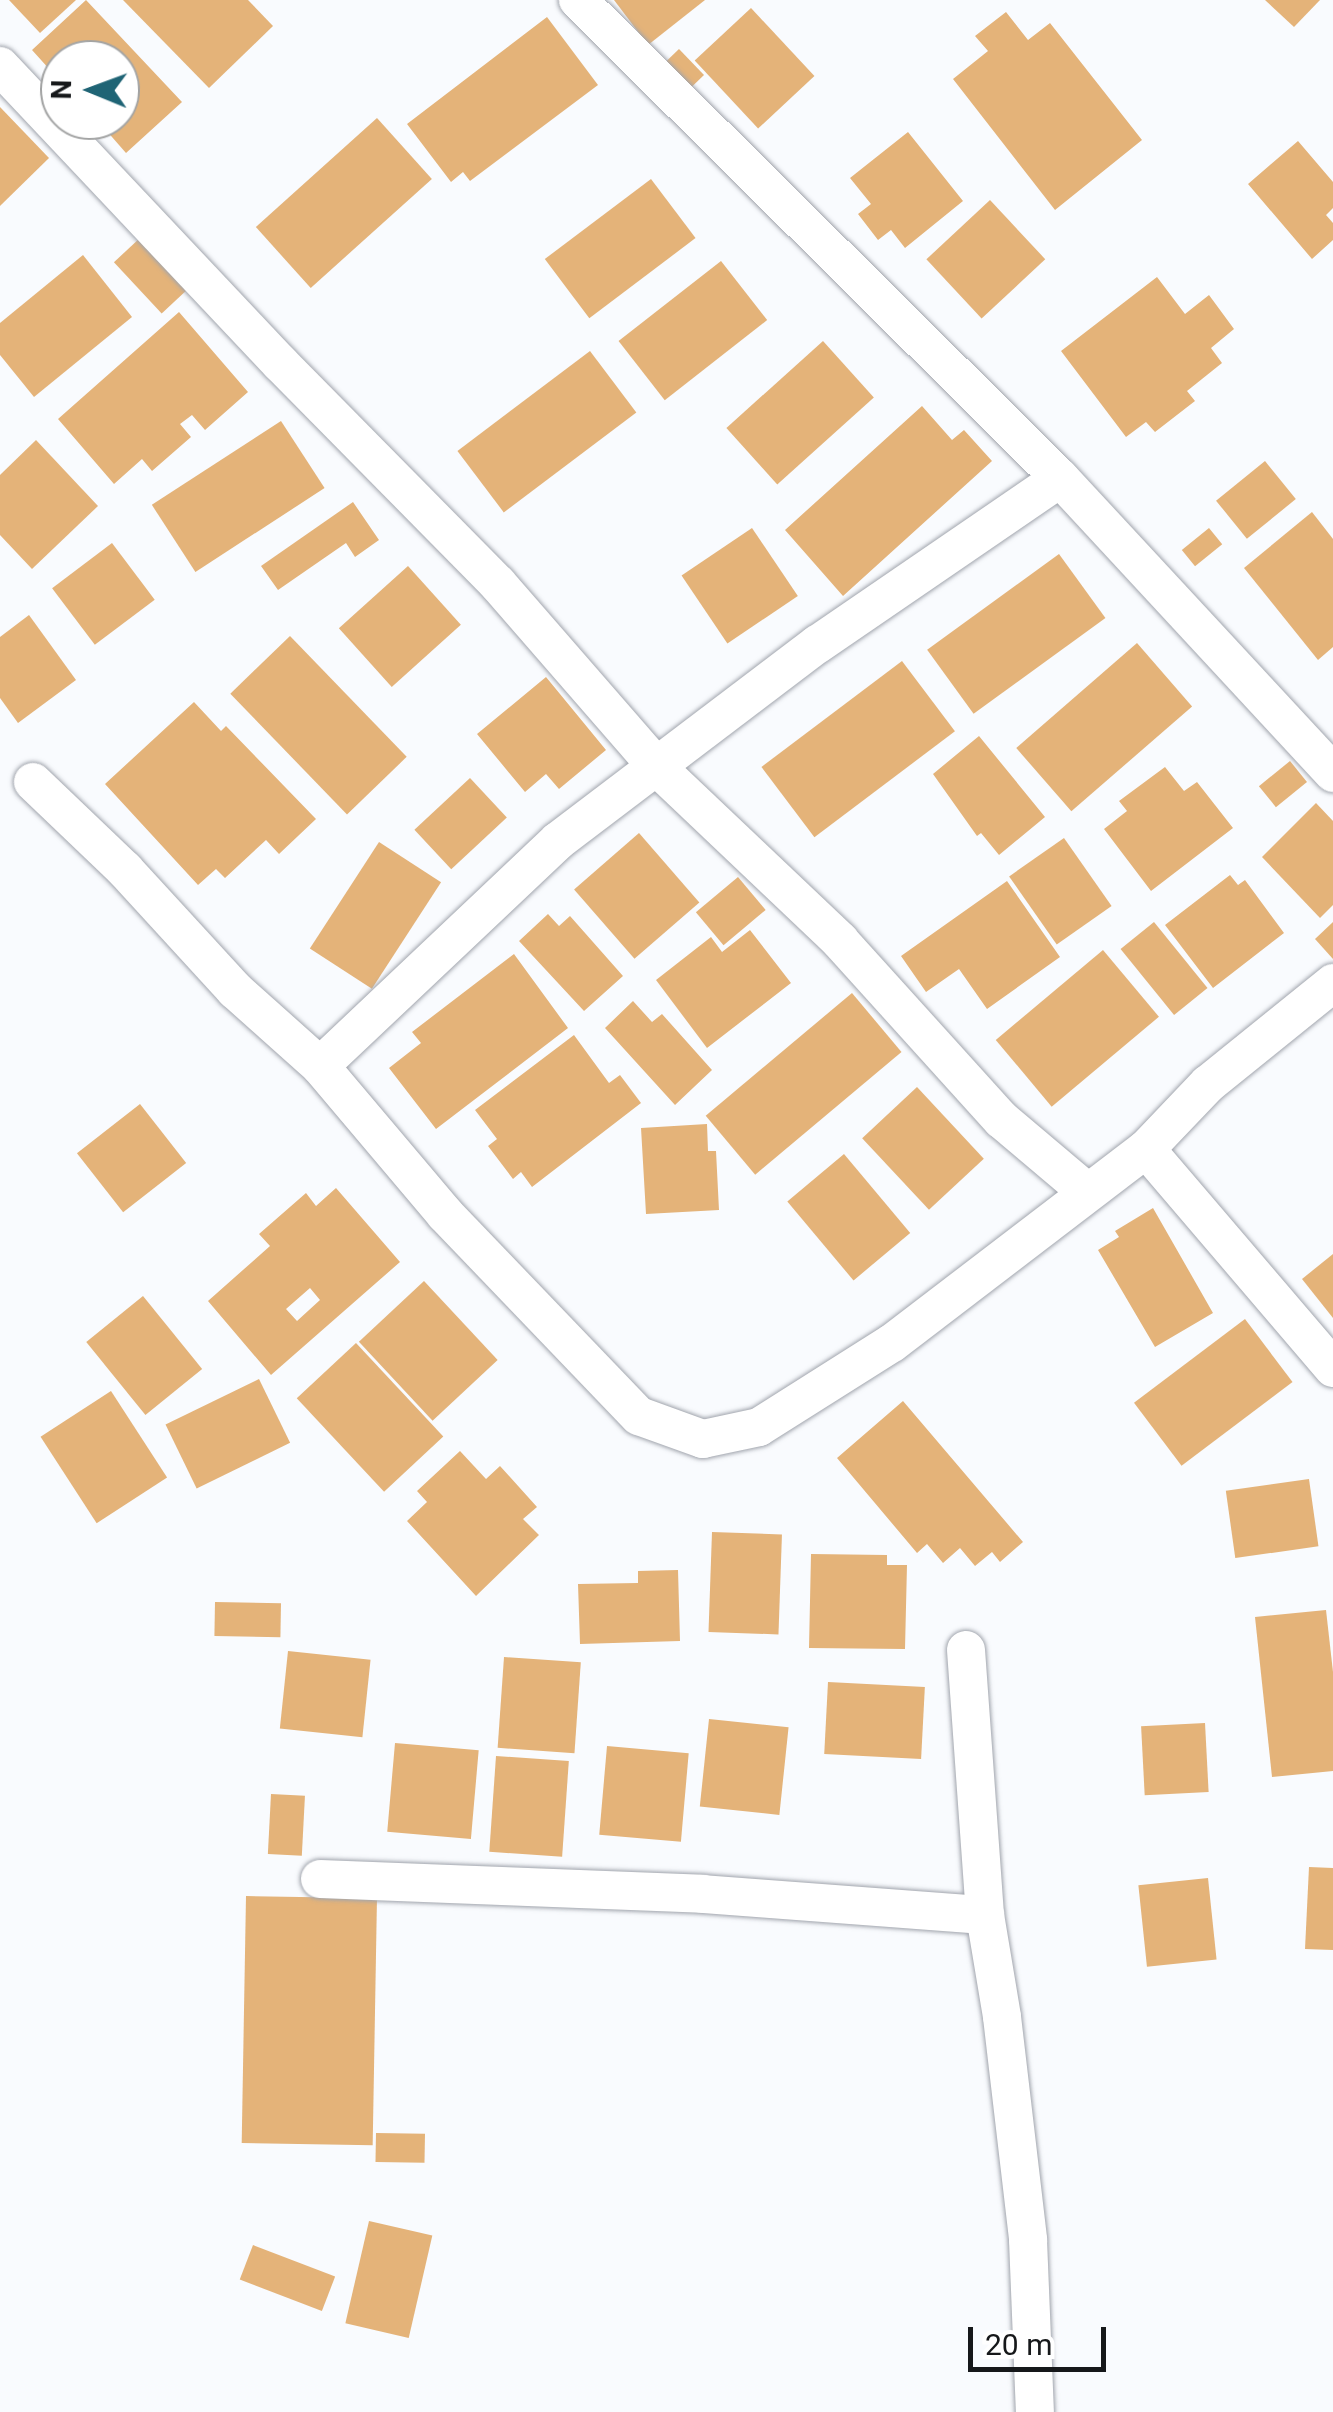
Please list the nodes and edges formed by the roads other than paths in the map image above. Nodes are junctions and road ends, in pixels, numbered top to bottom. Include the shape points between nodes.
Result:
1 (578, 0) edge
2 (0, 66) edge
3 (1060, 478) junction
4 (658, 768) junction
5 (1333, 773) edge
6 (33, 782) dead end
7 (1333, 982) edge
8 (320, 1066) junction
9 (1146, 1149) junction
10 (1086, 1191) junction
11 (1333, 1368) edge
12 (966, 1650) dead end
13 (320, 1880) dead end
14 (985, 1915) junction
15 (1034, 2412) edge

1 - 3 street
2 - 4 street via 498,584
3 - 4 street via 818,644
3 - 5 street
4 - 8 street via 558,841
4 - 10 street via 840,941 1002,1120
6 - 8 street via 235,990
7 - 9 street via 1208,1084
8 - 10 street via 446,1214 639,1416 703,1439 759,1426 892,1344
9 - 10 street
9 - 11 street
12 - 14 street
13 - 14 street via 702,1894
14 - 15 street via 1026,2222

